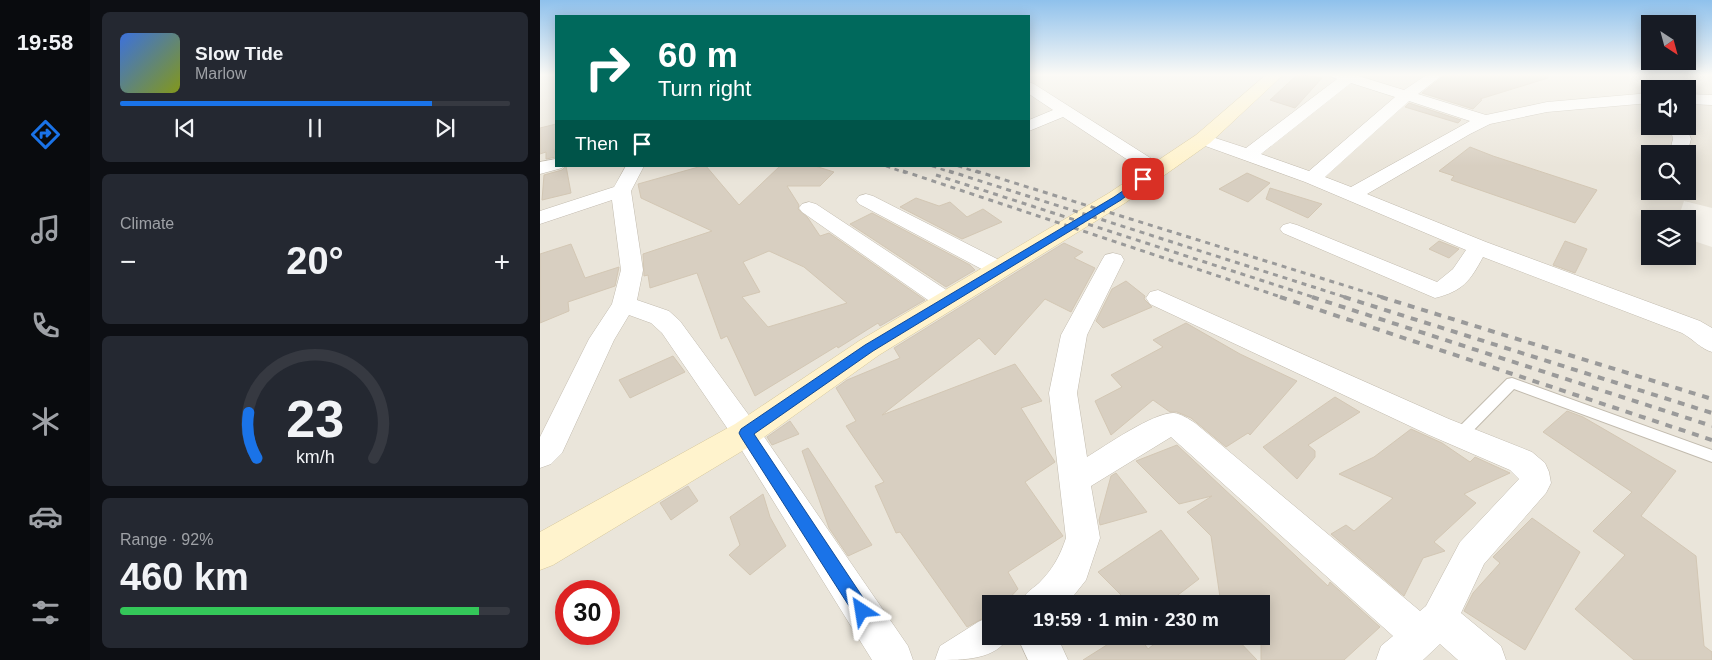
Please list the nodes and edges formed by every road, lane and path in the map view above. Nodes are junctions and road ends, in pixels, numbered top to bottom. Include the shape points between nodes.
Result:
1 (1057, 105) edge
2 (1241, 105) edge
3 (1309, 105) edge
4 (1396, 105) edge
5 (1435, 105) edge
6 (1574, 105) edge
7 (1065, 110) junction
8 (1485, 120) junction
9 (1030, 126) edge
10 (1203, 139) junction
11 (1248, 155) junction
12 (555, 164) edge
13 (634, 167) edge
14 (540, 168) edge
15 (1156, 170) junction
16 (1312, 178) junction
17 (621, 191) junction
18 (1353, 194) junction
19 (866, 200) dead end
20 (809, 208) dead end
21 (540, 218) edge
22 (1290, 229) dead end
23 (1478, 247) junction
24 (1113, 260) dead end
25 (999, 269) junction
26 (1158, 298) dead end
27 (946, 301) junction
28 (624, 304) junction
29 (1712, 343) edge
30 (746, 433) junction
31 (1460, 435) junction
32 (540, 454) edge
33 (1712, 456) edge
34 (1076, 479) junction
35 (540, 552) edge
36 (1052, 595) edge
37 (1430, 628) junction
38 (982, 641) edge
39 (1041, 645) edge
40 (894, 660) edge
41 (954, 660) edge
42 (1049, 660) edge
43 (1395, 660) edge
44 (1487, 660) edge

1 - 7 street
2 - 10 street
3 - 11 street
4 - 16 street
5 - 8 street
6 - 8 street
7 - 9 street
7 - 15 street
8 - 18 street
10 - 11 street
10 - 15 street
11 - 16 street
12 - 14 street
13 - 17 street
15 - 25 street via 1117,198
16 - 18 street
17 - 21 street
17 - 28 street via 632,270
18 - 23 street
19 - 25 street
20 - 27 street
22 - 23 street via 1435,290 1455,283
23 - 29 street via 1690,327
24 - 34 street via 1074,335 1068,361 1064,393
25 - 27 street
26 - 31 street
27 - 30 street via 869,348
28 - 30 street via 660,318 671,327
28 - 32 street via 602,340 552,444
30 - 35 street
30 - 40 street
31 - 33 lane via 1512,383
31 - 37 street via 1521,461 1534,472 1535,483 1472,554
34 - 36 street via 1083,538 1074,568
34 - 37 street via 1163,427 1174,425
37 - 43 street
37 - 44 street
38 - 41 street
39 - 42 street

